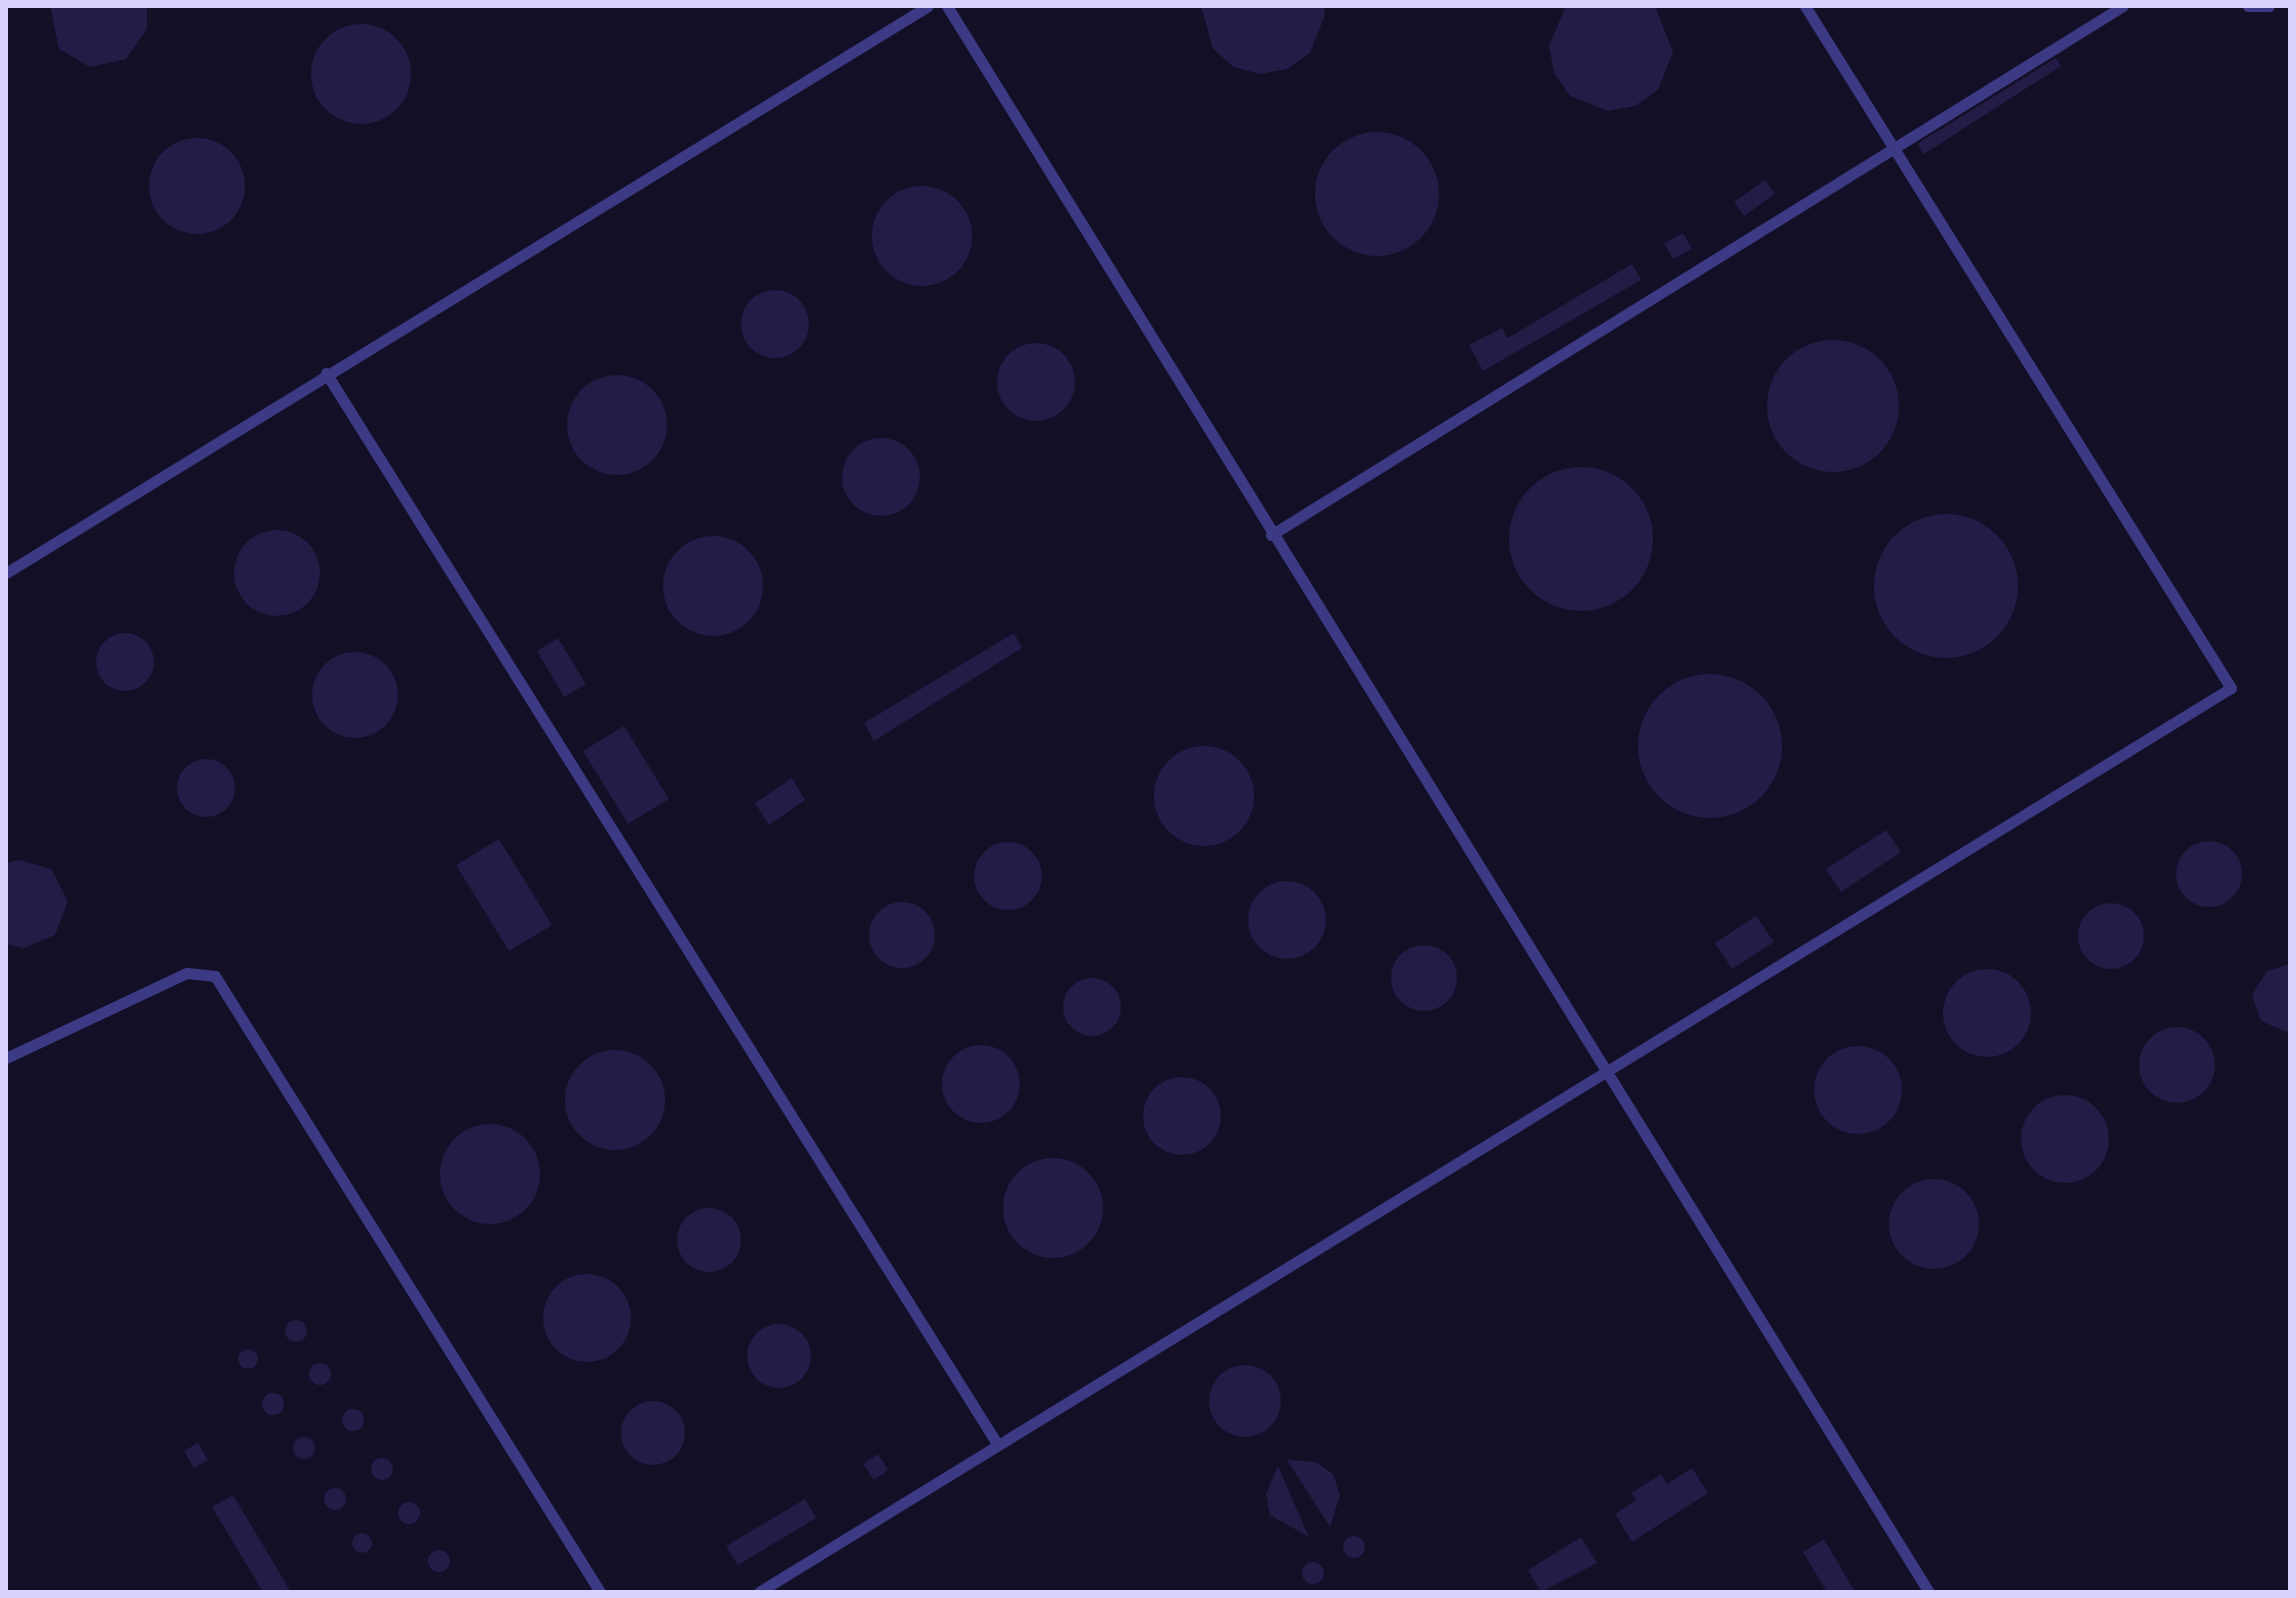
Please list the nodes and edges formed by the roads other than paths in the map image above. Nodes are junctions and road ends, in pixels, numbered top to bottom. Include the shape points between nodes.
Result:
1 (928, 6) edge
2 (947, 6) edge
3 (1805, 6) edge
4 (2123, 6) edge
5 (2248, 6) edge
6 (2269, 6) edge
7 (1891, 149) junction
8 (326, 373) junction
9 (1271, 535) junction
10 (6, 573) edge
11 (6, 1058) edge
12 (1603, 1071) junction
13 (996, 1442) junction
14 (600, 1592) edge
15 (759, 1592) edge
16 (1929, 1592) edge

1 - 8 lane
2 - 9 lane
3 - 7 lane
4 - 7 lane
5 - 6 lane
7 - 9 lane
7 - 12 lane via 2231,688
8 - 10 lane
8 - 13 lane
9 - 12 lane
11 - 14 lane via 187,973 215,976
12 - 13 lane
12 - 16 lane
13 - 15 lane

